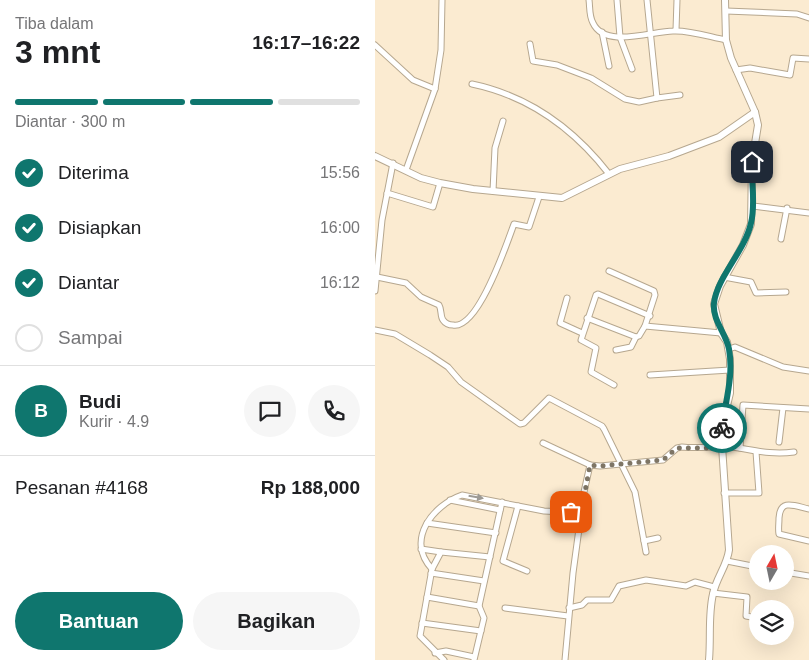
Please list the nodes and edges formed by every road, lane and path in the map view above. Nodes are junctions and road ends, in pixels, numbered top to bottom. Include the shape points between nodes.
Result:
1 (442, 0) edge
2 (589, 0) edge
3 (617, 0) edge
4 (647, 0) edge
5 (677, 0) edge
6 (725, 0) edge
7 (725, 12) junction
8 (809, 18) edge
9 (675, 30) junction
10 (602, 32) junction
11 (650, 34) junction
12 (620, 37) junction
13 (726, 40) junction
14 (530, 44) dead end
15 (375, 46) edge
16 (809, 59) edge
17 (609, 66) dead end
18 (633, 68) dead end
19 (736, 70) junction
20 (472, 84) dead end
21 (435, 89) junction
22 (680, 95) dead end
23 (657, 98) junction
24 (755, 112) junction
25 (503, 121) dead end
26 (375, 156) edge
27 (393, 163) junction
28 (406, 170) junction
29 (609, 174) junction
30 (440, 184) junction
31 (493, 191) junction
32 (387, 192) junction
33 (539, 197) junction
34 (753, 206) junction
35 (787, 208) junction
36 (809, 212) edge
37 (781, 239) dead end
38 (609, 271) dead end
39 (724, 277) junction
40 (376, 280) edge
41 (375, 291) edge
42 (786, 292) dead end
43 (567, 298) dead end
44 (649, 316) junction
45 (587, 318) junction
46 (645, 326) junction
47 (375, 330) edge
48 (582, 332) junction
49 (721, 333) junction
50 (636, 337) junction
51 (729, 349) junction
52 (617, 350) dead end
53 (731, 370) junction
54 (809, 371) edge
55 (650, 375) dead end
56 (614, 385) dead end
57 (783, 408) junction
58 (809, 409) edge
59 (779, 442) dead end
60 (543, 443) dead end
61 (721, 448) junction
62 (739, 448) junction
63 (756, 452) junction
64 (794, 452) dead end
65 (622, 463) junction
66 (590, 465) junction
67 (724, 493) junction
68 (450, 499) junction
69 (502, 502) junction
70 (518, 506) junction
71 (809, 509) edge
72 (500, 510) junction
73 (581, 513) junction
74 (427, 523) junction
75 (496, 533) junction
76 (659, 538) dead end
77 (644, 541) junction
78 (809, 541) edge
79 (421, 549) junction
80 (441, 552) junction
81 (646, 552) dead end
82 (490, 557) junction
83 (727, 561) junction
84 (749, 565) edge
85 (431, 571) junction
86 (527, 571) dead end
87 (794, 574) edge
88 (809, 576) edge
89 (484, 581) junction
90 (714, 590) junction
91 (427, 597) junction
92 (479, 606) junction
93 (505, 608) dead end
94 (569, 608) junction
95 (568, 616) junction
96 (749, 617) edge
97 (422, 623) junction
98 (481, 631) junction
99 (435, 653) junction
100 (474, 658) edge
101 (444, 660) edge
102 (565, 660) edge
103 (709, 660) edge

1 - 21 street via 441,56
2 - 10 street via 592,22
3 - 12 street
4 - 11 street
5 - 9 street
6 - 7 street
7 - 8 street via 797,14
7 - 13 street
9 - 11 street
9 - 13 street
10 - 12 street
10 - 17 street
11 - 12 street
11 - 23 street
12 - 18 street
13 - 19 street
14 - 23 street via 533,61 537,63 557,65 591,78 625,99 639,102
15 - 21 street via 413,80
16 - 19 street via 793,58 790,75 750,68
19 - 24 street
20 - 29 street via 549,115 593,153
21 - 28 street
22 - 23 street
24 - 29 street via 719,137
24 - 34 street via 758,135 752,162
25 - 31 street via 495,148
26 - 27 street
27 - 28 street
27 - 32 street
28 - 30 street
29 - 33 street via 563,198
30 - 31 street
30 - 32 street via 433,207
31 - 33 street
32 - 40 street
33 - 40 street via 529,226 514,224 488,287 476,308 461,324 446,323 439,305 421,297 406,283
34 - 35 street
34 - 39 street via 751,224 743,245
35 - 36 street
35 - 37 street
38 - 44 street via 654,291
39 - 42 street via 751,282 756,293
39 - 49 street via 714,304
40 - 41 street
43 - 48 street via 560,323
44 - 45 street via 599,294
44 - 46 street
45 - 48 street
45 - 50 street
46 - 49 street
46 - 50 street
47 - 65 street via 395,334 431,355 461,382 520,424 552,399 602,426
48 - 56 street via 581,341 596,348 591,372
49 - 51 street
50 - 52 street via 631,347
51 - 53 street
51 - 54 street via 735,347 783,367
53 - 55 street
53 - 61 street
57 - 58 street
57 - 59 street
57 - 62 street via 742,406
60 - 66 street
61 - 62 street
61 - 65 street via 677,448 663,460
61 - 67 street
62 - 63 street
63 - 64 street
63 - 67 street via 759,492
65 - 66 street
65 - 77 street via 635,492
66 - 73 street
67 - 83 street via 729,535
68 -> 69 street via 462,495
68 - 72 street
68 - 74 street via 435,511
69 - 70 street
69 - 72 street
70 - 73 street
70 - 86 street via 503,561
71 - 78 street via 783,506 779,510 778,530 779,534
72 - 75 street
73 - 94 street
74 - 75 street
74 - 79 street via 422,531
75 - 82 street
76 - 77 street
77 - 81 street
79 - 80 street
79 - 85 street
80 - 82 street
80 - 85 street
82 - 89 street
83 - 84 street
83 - 90 street
85 - 89 street
85 - 91 street
87 - 88 street
89 - 92 street
90 - 94 street via 695,582 686,586 641,581 619,586 611,600 587,600
90 - 96 street via 747,596 746,616
90 - 103 street
91 - 92 street
91 - 97 street
92 - 98 street via 484,618
93 - 95 street
94 - 95 street
95 - 102 street
97 - 98 street
97 - 99 street via 420,636
98 - 100 street
99 - 100 street via 446,651
99 - 101 street

